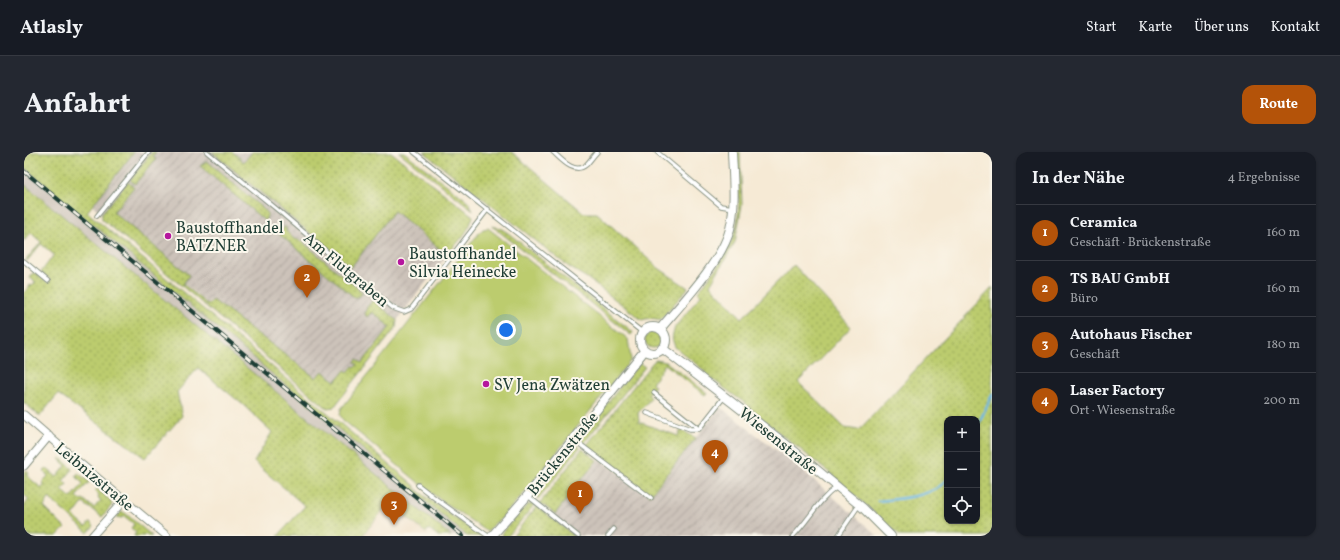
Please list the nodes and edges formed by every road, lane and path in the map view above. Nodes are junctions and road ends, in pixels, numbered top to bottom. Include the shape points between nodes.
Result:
1 (149, 152) edge
2 (207, 152) edge
3 (414, 152) edge
4 (553, 152) edge
5 (597, 152) edge
6 (657, 152) edge
7 (732, 152) edge
8 (733, 208) junction
9 (488, 210) junction
10 (97, 216) dead end
11 (24, 261) edge
12 (48, 281) dead end
13 (660, 330) junction
14 (642, 332) junction
15 (662, 348) junction
16 (645, 350) junction
17 (654, 393) dead end
18 (725, 396) junction
19 (647, 413) dead end
20 (24, 415) edge
21 (699, 429) junction
22 (49, 436) junction
23 (573, 439) junction
24 (24, 466) edge
25 (418, 485) dead end
26 (836, 487) junction
27 (528, 496) junction
28 (651, 498) dead end
29 (124, 500) junction
30 (859, 506) junction
31 (614, 529) dead end
32 (92, 536) edge
33 (167, 536) edge
34 (488, 536) edge
35 (492, 536) edge
36 (578, 536) edge
37 (608, 536) edge
38 (793, 536) edge
39 (838, 536) edge
40 (891, 536) edge

1 - 10 lane
2 - 9 lane, Am Flutgraben via 393,308 404,312 411,309
3 - 9 lane
4 - 5 lane via 570,167 579,168 586,166
6 - 8 lane via 721,206
7 - 8 street
8 - 13 street via 727,239 705,274
9 - 14 lane
11 - 12 lane
13 - 14 street via 649,327
13 - 15 street via 665,340
14 - 16 street via 640,339
15 - 16 street via 656,352
15 - 18 street, Wiesenstraße
16 - 23 street, Brückenstraße
17 - 21 lane
18 - 21 lane
18 - 26 street, Wiesenstraße
19 - 21 lane via 690,429
20 - 22 street, Leibnizstraße
22 - 24 street
22 - 29 street, Leibnizstraße
23 - 27 street, Brückenstraße
23 - 28 lane
25 - 34 lane
26 - 30 street, Wiesenstraße
26 - 38 lane via 822,499 802,528
27 - 35 street, Brückenstraße
27 - 36 lane
29 - 32 street
29 - 33 street, Leibnizstraße
30 - 39 lane
30 - 40 street, Wiesenstraße
31 - 37 lane

